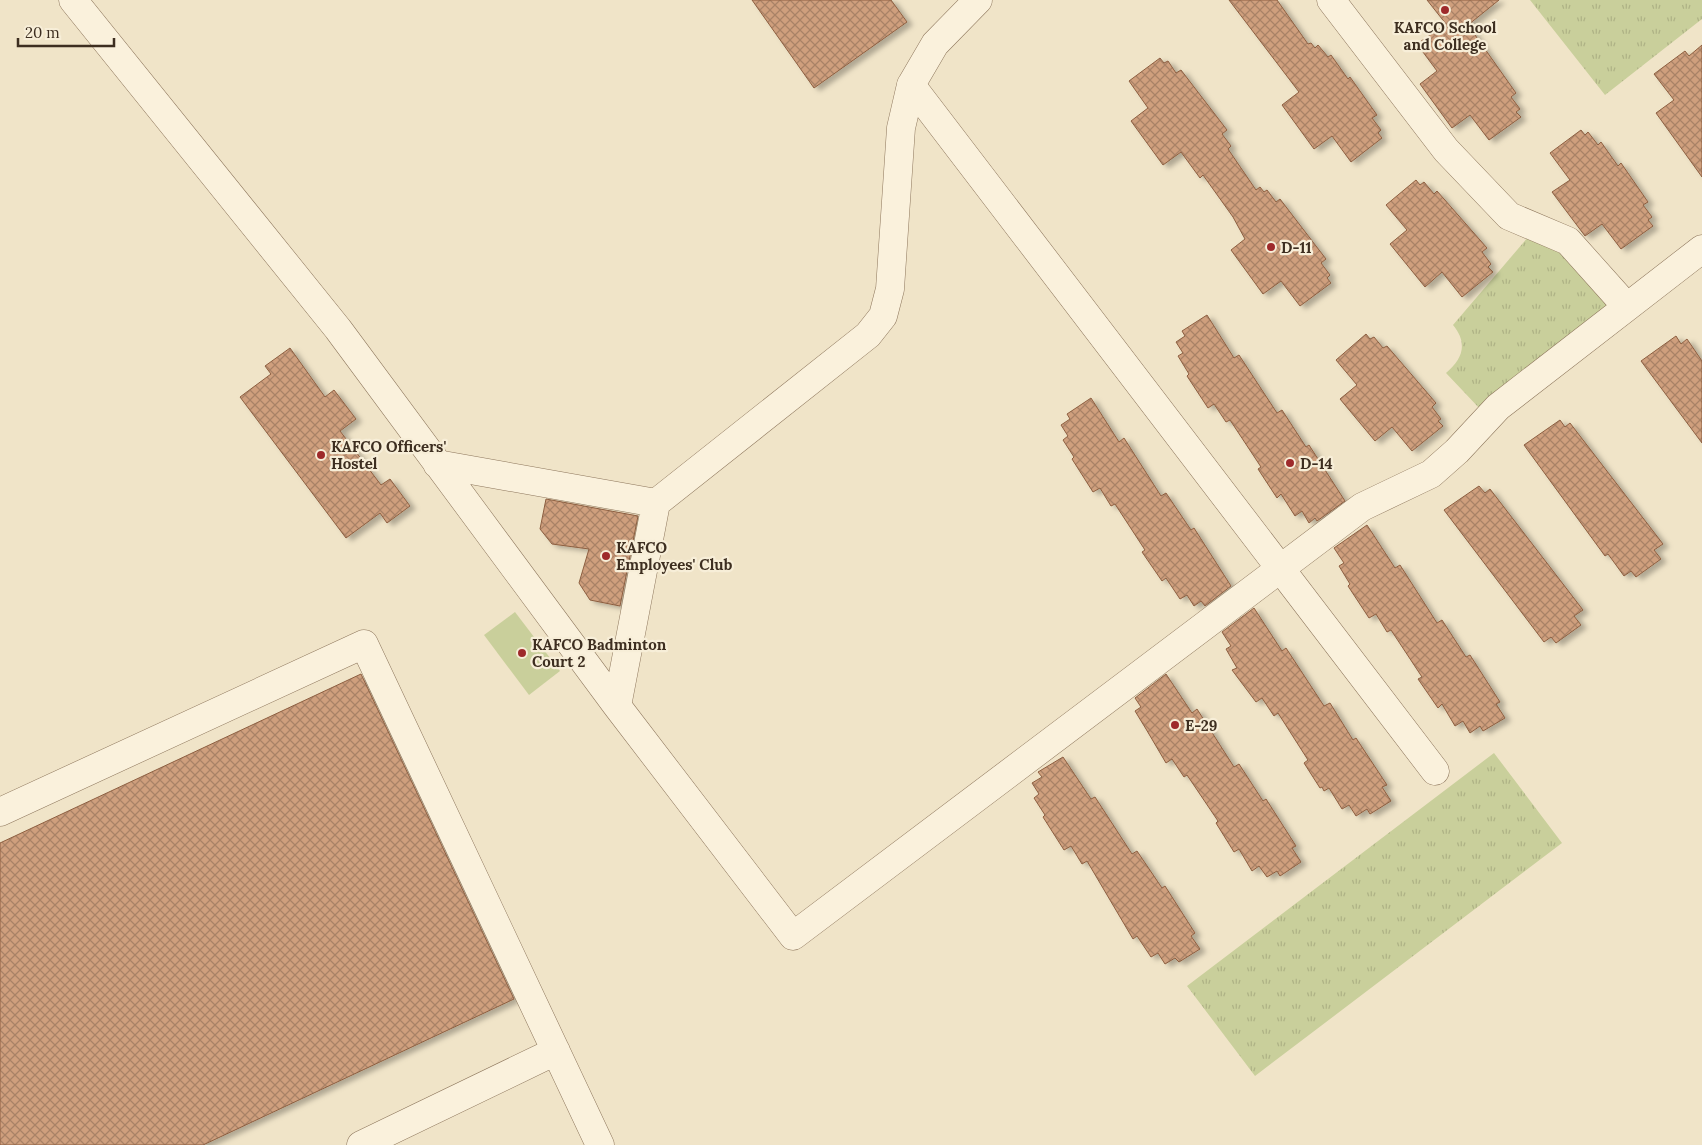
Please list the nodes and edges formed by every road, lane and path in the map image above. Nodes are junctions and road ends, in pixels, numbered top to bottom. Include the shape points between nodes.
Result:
1 (73, 0) edge
2 (978, 0) edge
3 (1331, 0) edge
4 (911, 85) junction
5 (1702, 250) edge
6 (1627, 307) junction
7 (437, 464) junction
8 (656, 503) junction
9 (1282, 569) junction
10 (617, 706) junction
11 (1435, 771) dead end
12 (0, 812) edge
13 (556, 1051) junction
14 (361, 1145) edge
15 (600, 1145) edge

1 - 7 street via 338,329
2 - 4 street via 935,44
3 - 6 street via 1446,150 1509,216 1568,241
4 - 8 street via 901,128 890,289 883,316 868,335
4 - 9 street
5 - 6 street
6 - 9 street via 1498,407 1458,451 1431,474 1362,507
7 - 8 street
7 - 10 street
8 - 10 street
9 - 10 street via 793,936
9 - 11 street
12 - 13 street via 364,644
13 - 14 street
13 - 15 street

